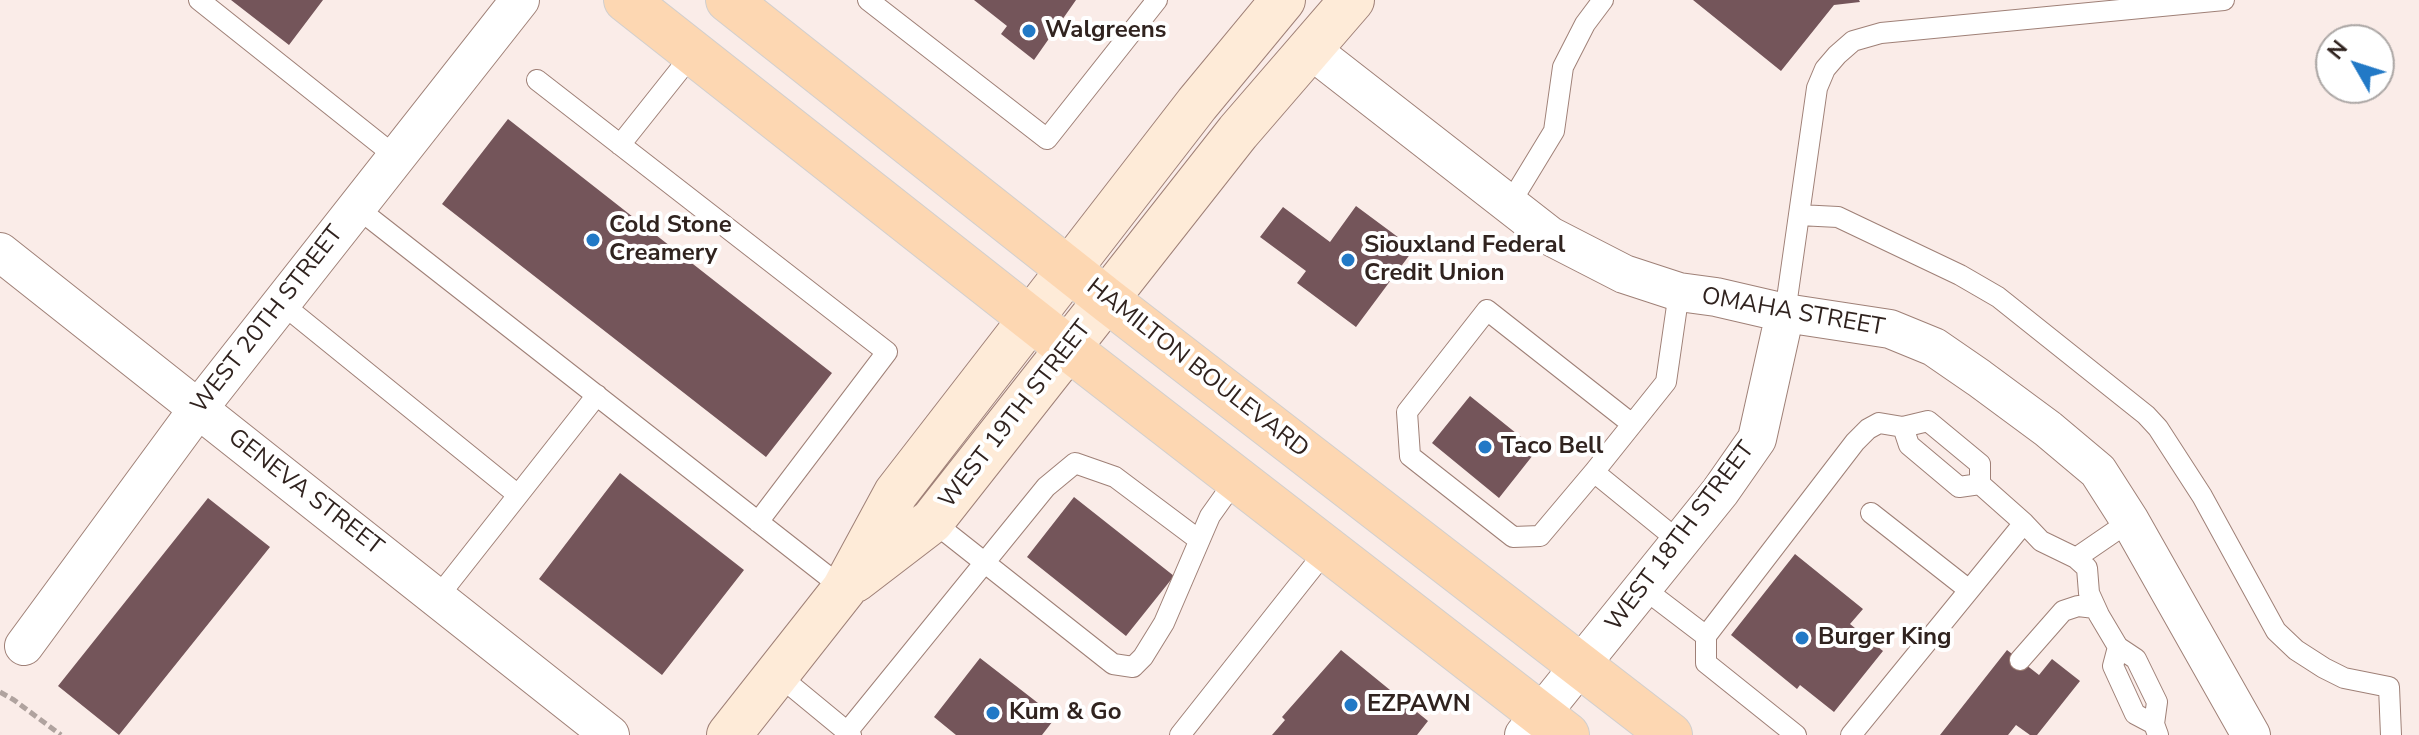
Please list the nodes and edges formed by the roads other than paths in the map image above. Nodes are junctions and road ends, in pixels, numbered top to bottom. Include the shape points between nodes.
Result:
1 (199, 0) edge
2 (520, 0) edge
3 (626, 0) edge
4 (728, 0) edge
5 (868, 0) edge
6 (1157, 0) edge
7 (1324, 0) edge
8 (1352, 0) edge
9 (1603, 0) edge
10 (2224, 0) edge
11 (1270, 8) edge
12 (1310, 49) junction
13 (694, 52) junction
14 (537, 80) dead end
15 (620, 145) junction
16 (395, 156) junction
17 (1189, 194) junction
18 (1509, 205) junction
19 (356, 207) junction
20 (1799, 215) junction
21 (0, 252) edge
22 (1069, 270) junction
23 (1679, 292) junction
24 (1107, 300) junction
25 (281, 303) junction
26 (1785, 313) junction
27 (1030, 318) junction
28 (1069, 349) junction
29 (597, 395) junction
30 (198, 409) junction
31 (1632, 424) junction
32 (1903, 427) junction
33 (1594, 472) junction
34 (1237, 478) junction
35 (1980, 484) junction
36 (518, 495) junction
37 (1871, 513) dead end
38 (932, 521) junction
39 (2130, 521) junction
40 (758, 522) junction
41 (2024, 523) junction
42 (1199, 540) junction
43 (1680, 542) junction
44 (1328, 548) junction
45 (2076, 558) junction
46 (984, 563) junction
47 (1643, 588) junction
48 (844, 589) junction
49 (1969, 590) junction
50 (437, 598) junction
51 (2095, 608) junction
52 (1706, 636) junction
53 (24, 646) dead end
54 (2020, 660) dead end
55 (1582, 666) junction
56 (777, 674) junction
57 (1544, 728) edge
58 (2156, 730) edge
59 (849, 733) edge
60 (610, 735) edge
61 (729, 735) edge
62 (1180, 735) edge
63 (1670, 735) edge
64 (1796, 735) edge
65 (1851, 735) edge
66 (2251, 735) edge
67 (2391, 735) edge

1 - 16 lane
2 - 16 street, WEST 20TH STREET
3 - 13 main road
4 - 22 main road, HAMILTON BOULEVARD
5 - 6 lane via 1047,139
7 - 12 main road via 1309,23
8 - 12 main road, WEST 19TH STREET
9 - 18 lane via 1563,67 1554,131
10 - 20 lane via 1881,33 1853,41 1825,69 1817,88
11 - 17 main road via 1270,62
11 - 22 main road, WEST 19TH STREET
12 - 17 main road, WEST 19TH STREET
12 - 18 street, OMAHA STREET
13 - 15 lane
13 - 27 main road
14 - 15 lane
15 - 40 lane via 887,352
16 - 19 street, WEST 20TH STREET
17 - 24 main road, WEST 19TH STREET
18 - 23 street, OMAHA STREET via 1624,274
19 - 25 street, WEST 20TH STREET
19 - 29 lane
20 - 26 lane
20 - 67 lane via 1838,217 1986,289 2146,415 2202,496 2276,631 2296,650 2344,678 2389,687
21 - 30 street, GENEVA STREET
22 - 24 main road, HAMILTON BOULEVARD
22 - 27 main road, WEST 19TH STREET
23 - 26 street, OMAHA STREET
23 - 31 lane via 1666,382
24 - 28 main road, WEST 19TH STREET
24 - 55 main road, HAMILTON BOULEVARD
25 - 30 street, WEST 20TH STREET
25 - 36 lane
26 - 39 street, OMAHA STREET via 1890,329 1934,347 2098,471
26 - 43 street, WEST 18TH STREET via 1757,439
27 - 28 main road
27 - 48 main road, WEST 19TH STREET via 896,493
28 - 34 main road
28 - 38 main road, WEST 19TH STREET
29 - 36 lane
29 - 40 lane
30 - 50 street, GENEVA STREET
30 - 53 street, WEST 20TH STREET
31 - 33 lane
31 - 33 lane via 1487,310 1407,412 1410,456 1513,537 1540,536
32 - 35 lane via 1909,445 1959,487
32 - 35 lane via 1928,421 1980,464
32 - 52 lane via 1879,423 1868,429
33 - 43 lane
34 - 42 lane
34 - 44 main road
35 - 41 lane
36 - 50 lane
37 - 49 lane
38 - 46 lane
38 - 48 main road, WEST 19TH STREET
39 - 45 lane
39 - 66 street, OMAHA STREET
40 - 48 lane
41 - 45 lane via 2041,541
41 - 49 lane
42 - 46 lane via 1115,477 1075,463 1046,487
42 - 46 lane via 1164,623 1133,667 1113,664
43 - 47 street, WEST 18TH STREET
44 - 57 main road
44 - 62 lane
45 - 51 lane via 2087,568
46 - 59 lane
47 - 52 lane
47 - 55 street, WEST 18TH STREET
48 - 56 main road, WEST 19TH STREET
49 - 65 lane
50 - 60 street, GENEVA STREET
51 - 54 lane via 2063,611
51 - 58 lane via 2118,647 2136,659 2157,702
52 - 64 lane via 1706,663
55 - 57 street, WEST 18TH STREET
55 - 63 main road, HAMILTON BOULEVARD
56 - 59 lane
56 - 61 main road, WEST 19TH STREET

